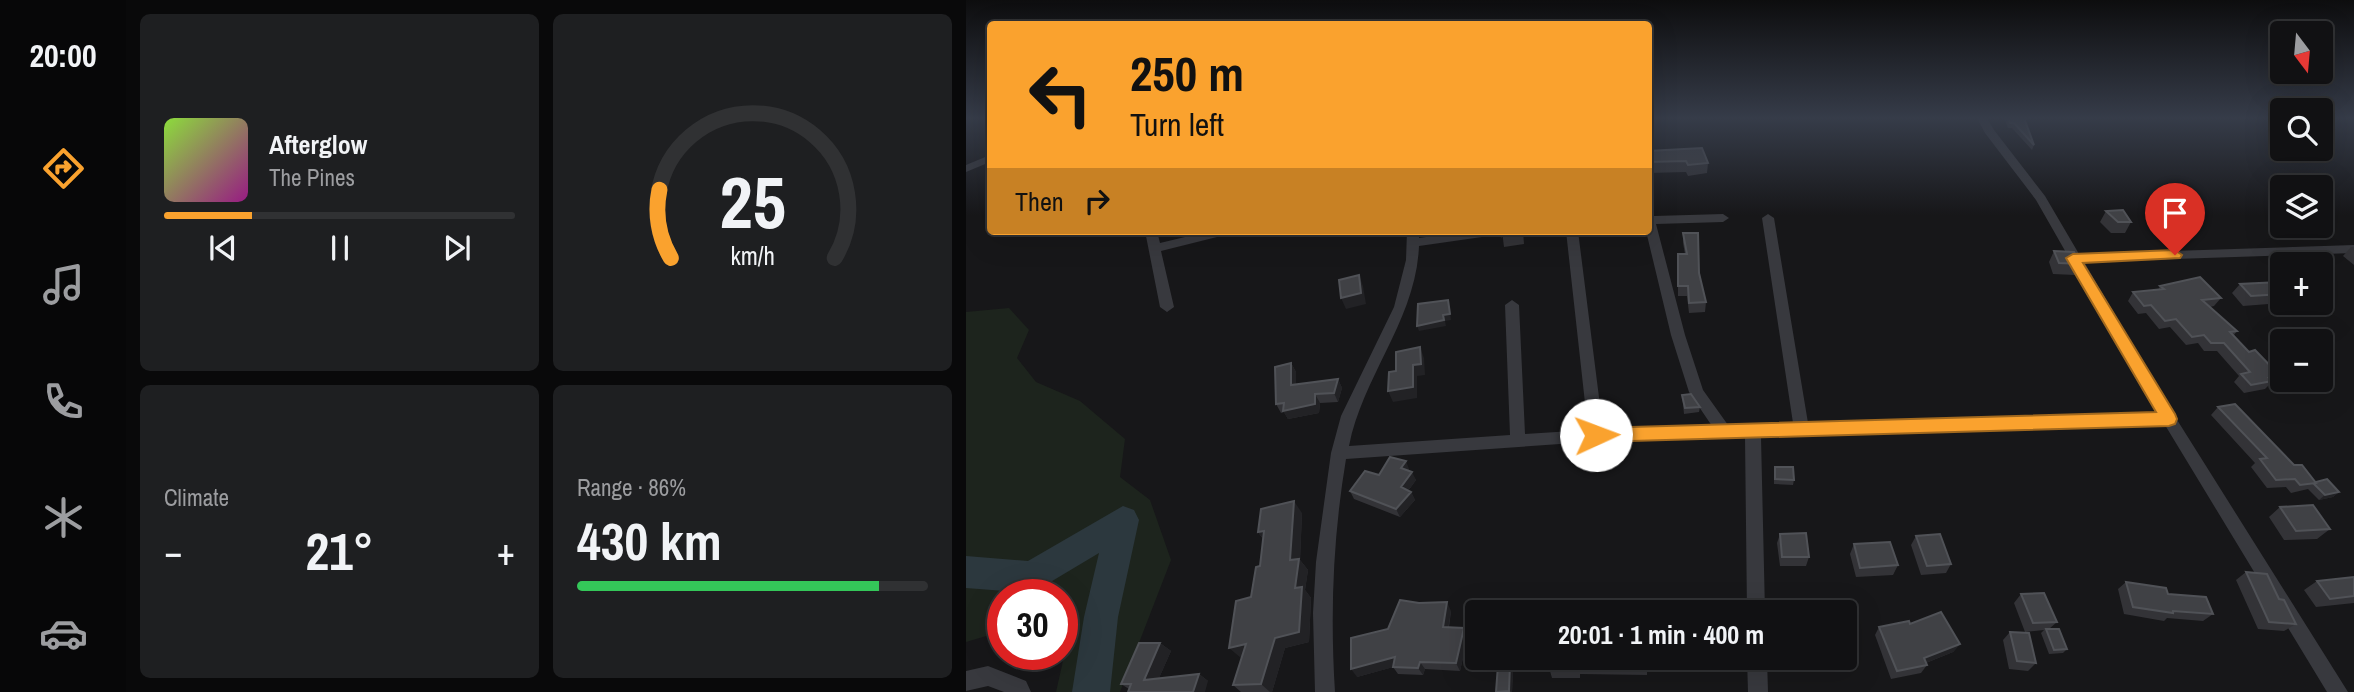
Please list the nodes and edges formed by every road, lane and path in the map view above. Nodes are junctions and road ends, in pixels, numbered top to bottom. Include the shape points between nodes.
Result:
1 (2003, 150) edge
2 (987, 159) edge
3 (966, 169) edge
4 (1723, 218) dead end
5 (1768, 218) dead end
6 (1652, 219) edge
7 (1652, 231) edge
8 (1152, 235) edge
9 (1209, 235) edge
10 (1441, 235) edge
11 (1572, 235) edge
12 (1413, 237) edge
13 (1154, 249) junction
14 (2354, 249) edge
15 (2073, 258) junction
16 (1512, 305) dead end
17 (1167, 307) dead end
18 (2169, 419) junction
19 (1801, 428) junction
20 (1753, 430) junction
21 (1724, 431) junction
22 (1596, 435) junction
23 (1518, 440) junction
24 (1339, 453) junction
25 (1756, 600) edge
26 (1757, 670) edge
27 (966, 681) edge
28 (1021, 692) edge
29 (1325, 692) edge
30 (1758, 692) edge
31 (2338, 692) edge

1 - 15 street via 2040,199
2 - 3 street
4 - 6 street
5 - 19 street
7 - 21 street via 1696,392
8 - 13 street
9 - 13 street
10 - 12 street
11 - 22 street
12 - 24 street via 1408,290 1349,416
13 - 17 street
14 - 15 street
15 - 18 street
16 - 23 street
18 - 19 street
18 - 31 street
19 - 20 street
20 - 21 street
20 - 25 street
21 - 22 street
22 - 23 street
23 - 24 street
24 - 29 street via 1325,535 1321,626
26 - 30 street
27 - 28 street via 988,676

